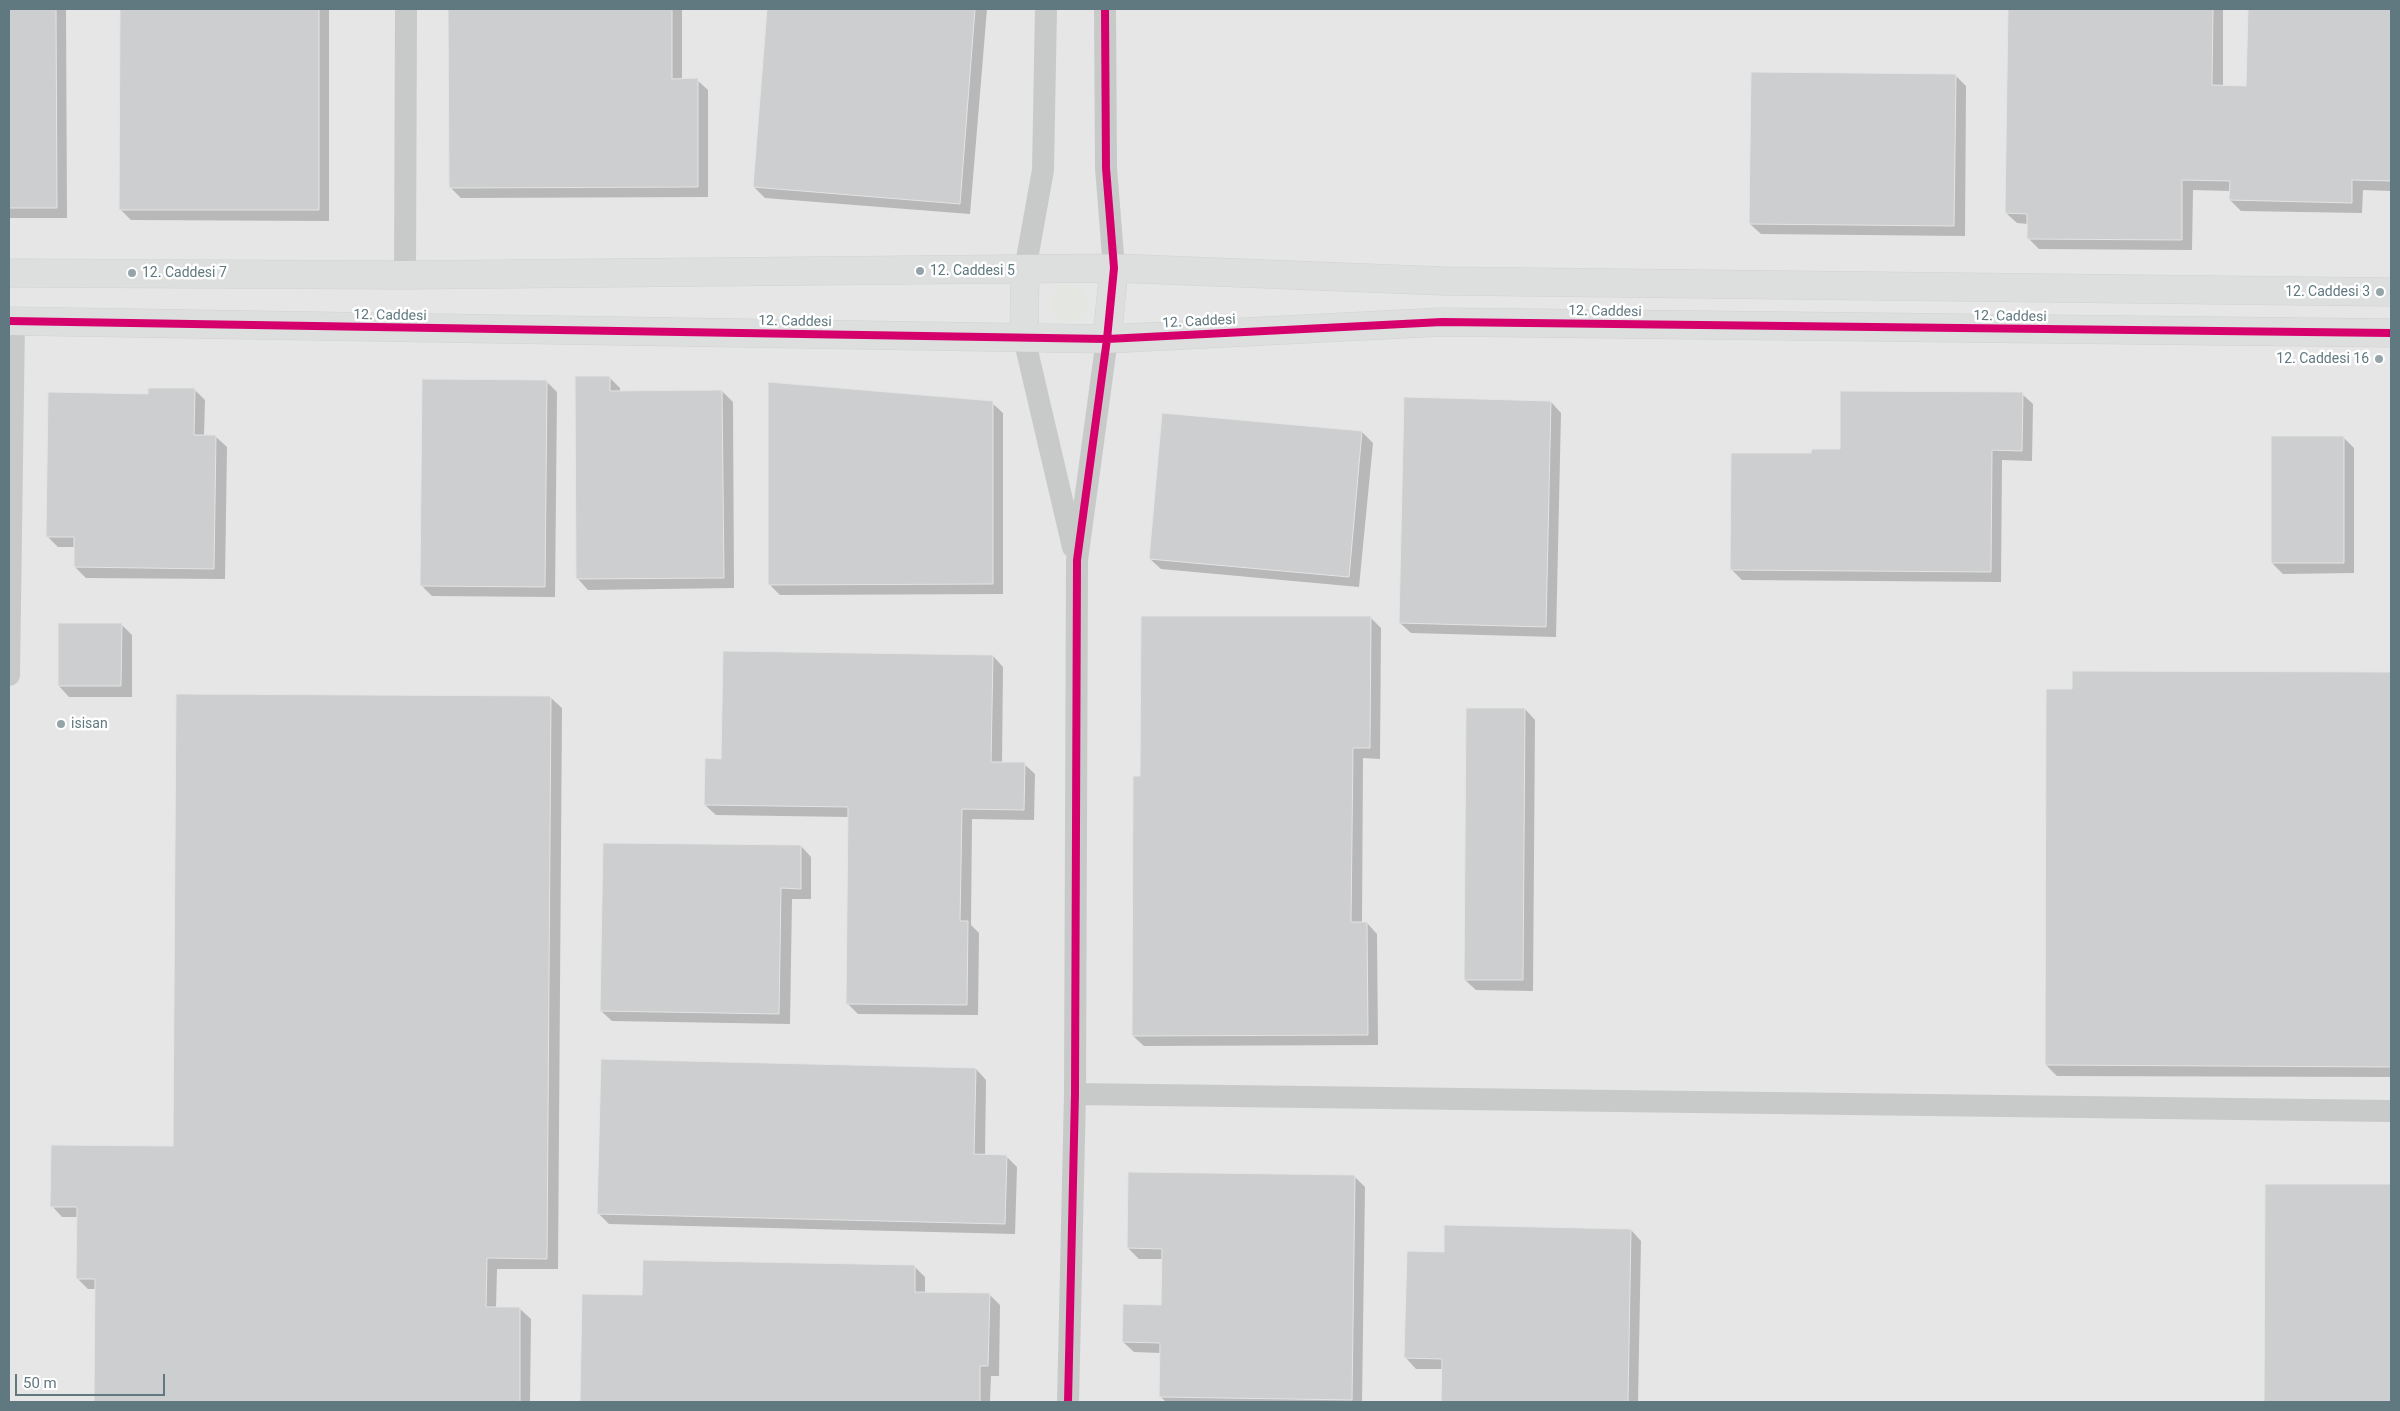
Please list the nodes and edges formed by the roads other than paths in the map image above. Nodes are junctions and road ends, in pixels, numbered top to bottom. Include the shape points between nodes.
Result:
1 (406, 9) edge
2 (1046, 9) edge
3 (1105, 9) edge
4 (1114, 268) junction
5 (1025, 270) junction
6 (9, 272) edge
7 (405, 275) junction
8 (2391, 292) edge
9 (12, 321) edge
10 (2391, 334) edge
11 (1024, 338) junction
12 (1106, 339) junction
13 (1076, 560) junction
14 (9, 675) edge
15 (1075, 1094) junction
16 (2391, 1111) edge
17 (1068, 1402) edge

1 - 7 street
2 - 5 street via 1043,170
3 - 4 street via 1106,168
4 - 5 street
4 - 8 street via 1443,281
4 - 12 street
5 - 7 street
5 - 11 street
6 - 7 street
9 - 11 street, 12. Caddesi
9 - 14 street
10 - 12 street, 12. Caddesi via 1442,322
11 - 12 street, 12. Caddesi
11 - 13 street
12 - 13 street
13 - 15 street
15 - 16 street
15 - 17 street

